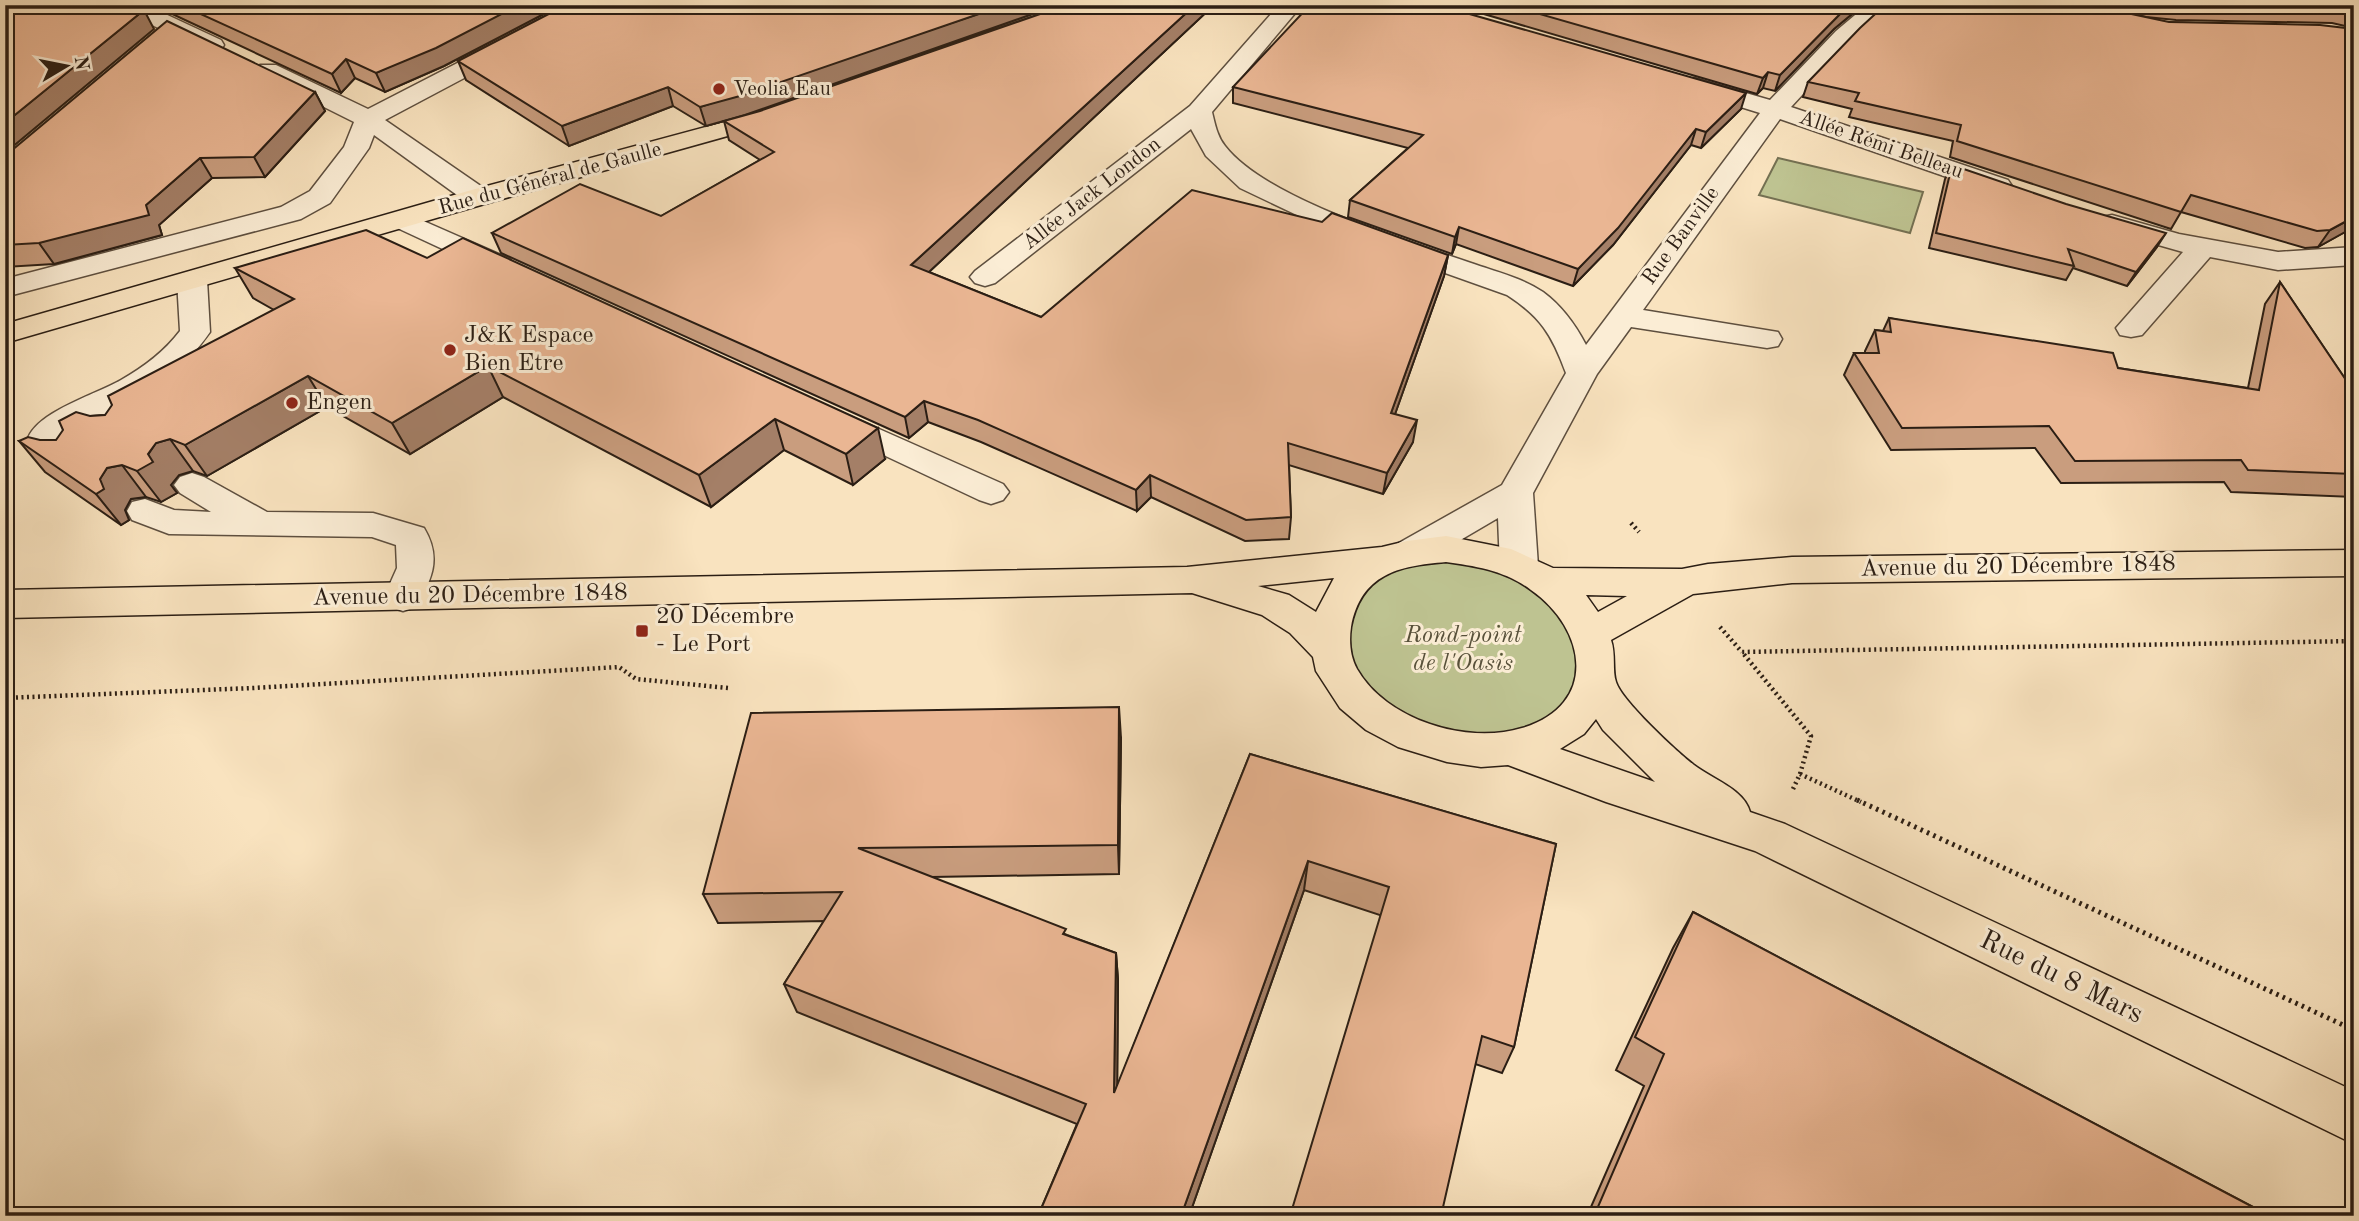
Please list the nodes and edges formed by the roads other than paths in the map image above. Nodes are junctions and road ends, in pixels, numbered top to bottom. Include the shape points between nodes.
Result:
1 (128, 5) edge
2 (592, 5) edge
3 (1291, 5) edge
4 (1881, 5) edge
5 (174, 27) junction
6 (153, 45) edge
7 (230, 52) edge
8 (252, 62) edge
9 (1668, 77) edge
10 (804, 106) edge
11 (1775, 108) junction
12 (1199, 111) junction
13 (369, 120) junction
14 (2029, 196) edge
15 (478, 197) junction
16 (2082, 214) edge
17 (403, 220) junction
18 (2202, 249) junction
19 (2354, 256) edge
20 (527, 277) edge
21 (985, 277) dead end
22 (192, 280) junction
23 (5, 288) edge
24 (1622, 316) junction
25 (2131, 328) dead end
26 (5, 334) edge
27 (1767, 339) dead end
28 (1582, 373) junction
29 (803, 405) edge
30 (81, 413) junction
31 (116, 435) edge
32 (69, 460) edge
33 (192, 485) dead end
34 (991, 492) dead end
35 (1515, 493) junction
36 (145, 512) dead end
37 (260, 524) junction
38 (1396, 556) junction
39 (2354, 563) edge
40 (1533, 573) junction
41 (1187, 580) junction
42 (1682, 583) junction
43 (403, 597) junction
44 (5, 604) edge
45 (1591, 633) junction
46 (1330, 649) junction
47 (1595, 684) junction
48 (1511, 749) junction
49 (1769, 837) junction
50 (2354, 1118) edge

1 - 5 street
2 - 13 street
3 - 12 street, Allée Jack London
4 - 11 street, Rue Banville via 1844,36
5 - 6 street
5 - 7 street
8 - 13 street
9 - 11 street, Allée Rémi Belleau
10 - 15 main road, Rue du Général de Gaulle
11 - 14 street, Allée Rémi Belleau
11 - 24 street, Rue Banville
12 - 21 street, Allée Jack London
12 - 28 street via 1203,131 1215,151 1249,182 1304,210 1536,300 1563,326
13 - 15 street
13 - 23 street via 356,148 320,197 290,213
15 - 17 main road, Rue du Général de Gaulle
16 - 18 street
17 - 20 street
17 - 22 main road, Rue du Général de Gaulle
18 - 19 street via 2278,261
18 - 25 street
22 - 26 main road, Rue du Général de Gaulle
22 - 30 street via 195,332 186,346 172,362 141,382
24 - 27 street
24 - 28 street, Rue Banville
28 - 35 street, Rue Banville
29 - 34 street
30 - 31 street
30 - 32 street via 55,426 44,441
33 - 37 street
35 - 38 street
35 - 40 street
36 - 37 street via 169,522
37 - 43 street via 373,525 411,537 418,552 417,569
38 - 40 main road via 1446,550 1483,553
38 - 41 main road, Avenue du 20 Décembre 1848
38 - 46 main road via 1362,573 1341,594 1330,620
39 - 42 main road, Avenue du 20 Décembre 1848 via 1792,570
40 - 42 main road, Avenue du 20 Décembre 1848
40 - 45 main road via 1573,604
41 - 43 main road, Avenue du 20 Décembre 1848
41 - 46 main road, Avenue du 20 Décembre 1848 via 1275,605 1304,622
42 - 45 main road, Avenue du 20 Décembre 1848
43 - 44 main road, Avenue du 20 Décembre 1848
45 - 47 main road via 1598,667
46 - 48 main road via 1342,680 1366,709 1402,732 1444,747
47 - 48 main road via 1590,698 1567,726
47 - 49 main road, Rue du 8 Mars via 1618,718 1678,777
48 - 49 main road, Rue du 8 Mars
49 - 50 main road, Rue du 8 Mars

